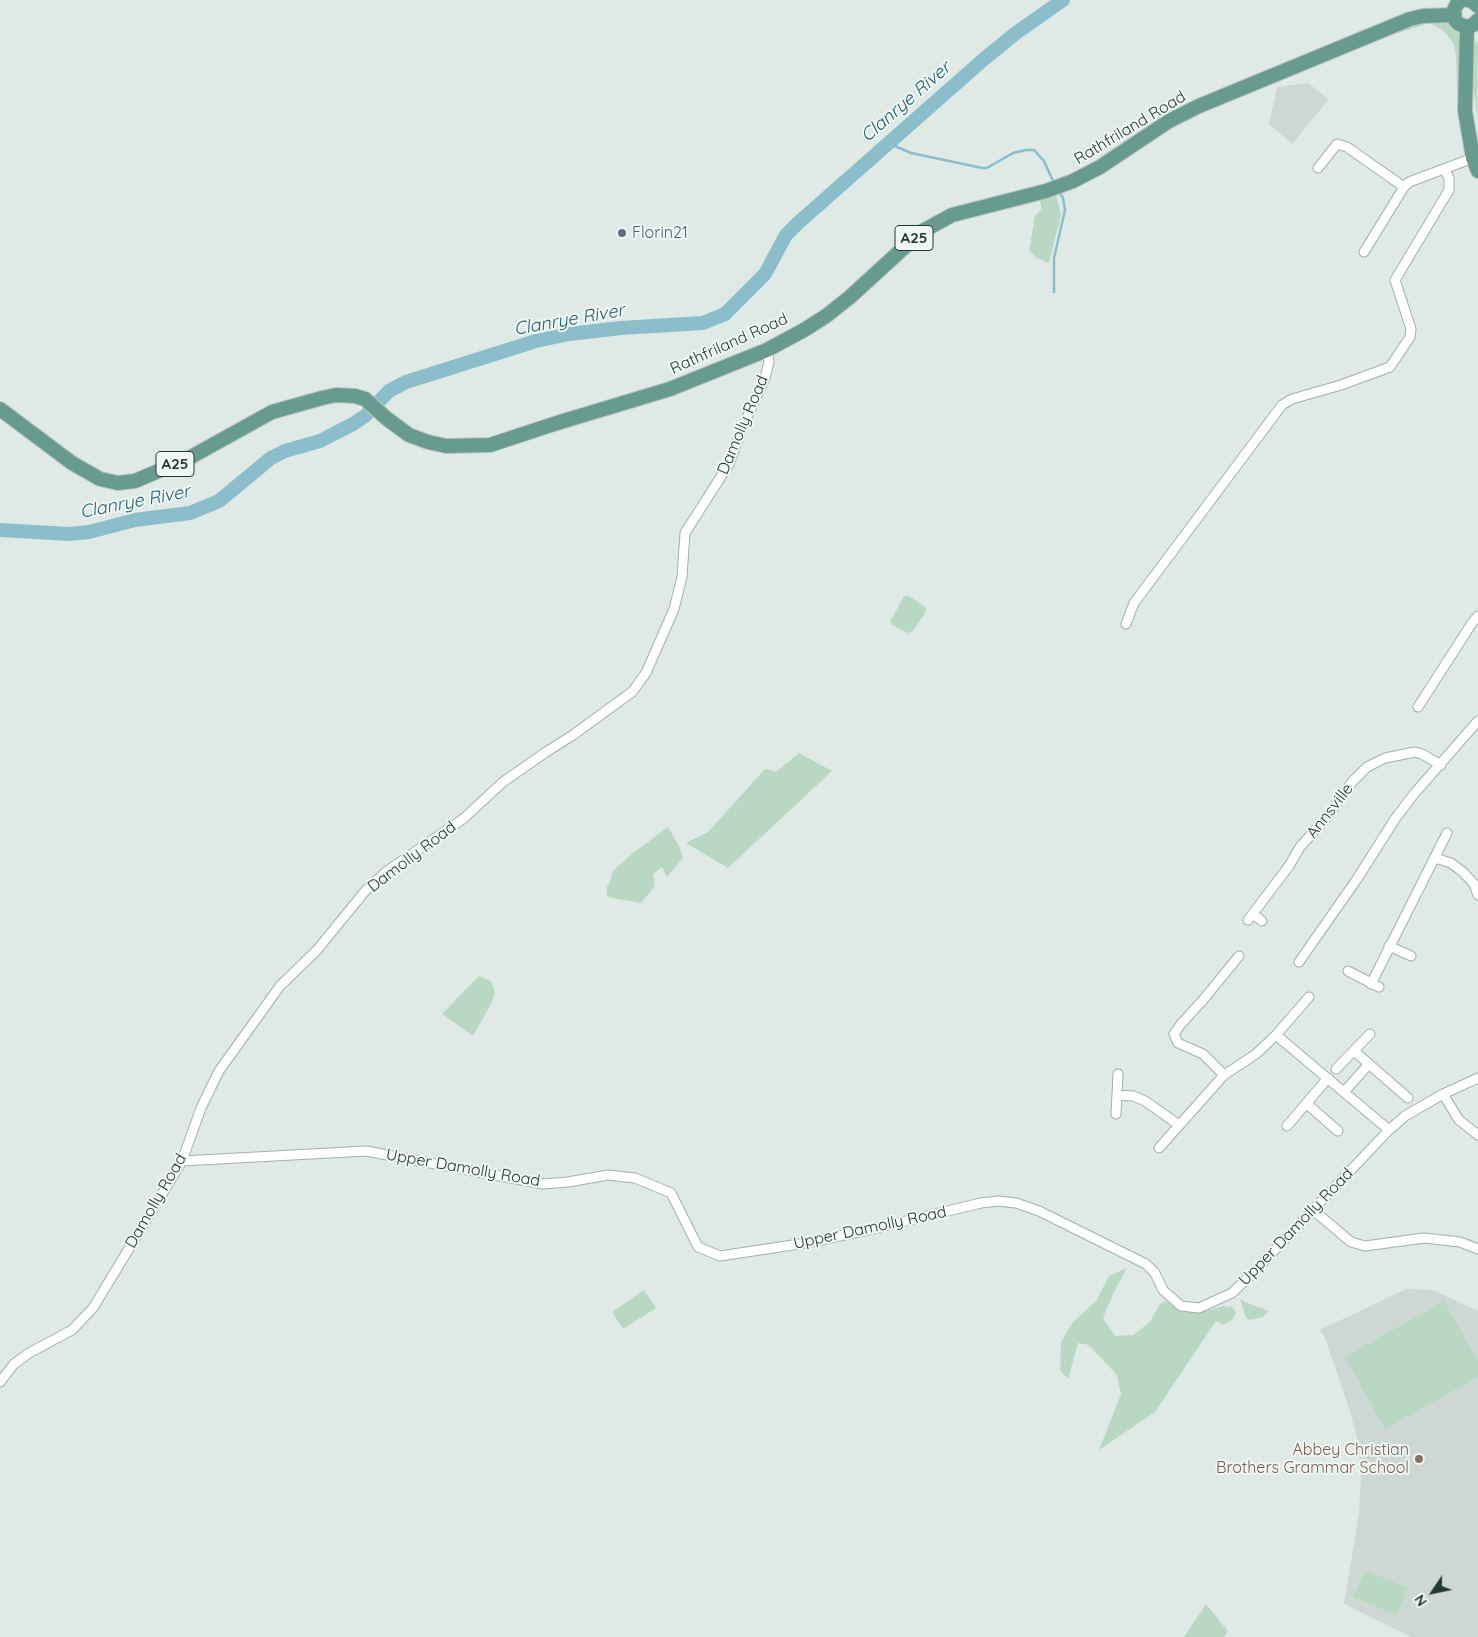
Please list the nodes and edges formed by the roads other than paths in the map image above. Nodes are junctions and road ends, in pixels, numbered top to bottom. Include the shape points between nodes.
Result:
1 (1463, 0) edge
2 (1468, 0) edge
3 (1478, 6) edge
4 (1453, 15) junction
5 (1472, 24) edge
6 (1476, 164) edge
7 (1318, 168) dead end
8 (1444, 169) junction
9 (1404, 187) junction
10 (1364, 252) dead end
11 (767, 350) junction
12 (0, 410) edge
13 (1478, 616) edge
14 (1126, 624) dead end
15 (1418, 707) dead end
16 (1478, 720) edge
17 (1440, 764) junction
18 (1447, 833) dead end
19 (1434, 858) junction
20 (1478, 895) edge
21 (1262, 921) dead end
22 (1389, 946) junction
23 (1239, 956) dead end
24 (1411, 956) dead end
25 (1299, 962) dead end
26 (1348, 971) dead end
27 (1309, 997) dead end
28 (1370, 1034) dead end
29 (1276, 1035) junction
30 (1354, 1051) junction
31 (1369, 1064) junction
32 (1336, 1069) dead end
33 (1118, 1074) dead end
34 (1224, 1075) junction
35 (1328, 1078) junction
36 (1478, 1078) edge
37 (1344, 1092) junction
38 (1443, 1094) junction
39 (1117, 1095) junction
40 (1408, 1098) dead end
41 (1307, 1104) junction
42 (1116, 1114) dead end
43 (1179, 1125) junction
44 (1287, 1126) dead end
45 (1389, 1130) junction
46 (1338, 1132) dead end
47 (1478, 1135) edge
48 (1159, 1148) dead end
49 (182, 1161) junction
50 (1313, 1210) junction
51 (1478, 1249) edge
52 (0, 1382) edge

1 - 4 main road via 1455,6
2 - 3 main road
4 - 5 main road via 1459,24
4 - 11 main road, Rathfriland Road / A25 via 1410,19 1199,106 1073,181 952,215 921,232 826,316
5 - 6 main road via 1465,111
6 - 8 street
7 - 9 street via 1337,144 1346,146
8 - 9 street via 1409,182
8 - 14 street via 1449,178 1449,190 1395,280 1411,329 1410,337 1390,367 1282,405 1134,603
9 - 10 street
11 - 12 main road, Rathfriland Road / A25 via 670,389 490,446 446,446 428,442 409,435 365,399 347,395 322,398 272,412 180,462 134,481 118,483 100,479 72,463
11 - 49 street, Damolly Road via 769,362 765,378 729,464 685,533 682,577 674,609 637,686 503,782 463,819 387,871 366,890 317,950 280,986 219,1072 201,1108
13 - 15 street
16 - 17 street
17 - 21 street, Annsville via 1415,752 1385,758 1353,780 1250,917
17 - 25 street via 1396,818
18 - 19 street
19 - 20 street via 1464,872
19 - 22 street
22 - 24 street
22 - 26 street via 1375,986
23 - 34 street via 1174,1034 1178,1044 1203,1054
27 - 29 street
28 - 30 street
29 - 34 street via 1256,1054
29 - 35 street
30 - 31 street
30 - 32 street
31 - 37 street
31 - 40 street
33 - 39 street
34 - 43 street
35 - 37 street
35 - 41 street
36 - 38 street, Upper Damolly Road
37 - 45 street
38 - 45 street, Upper Damolly Road via 1405,1116
38 - 47 street via 1459,1120
39 - 42 street
39 - 43 street via 1145,1101
41 - 44 street
41 - 46 street
43 - 48 street
45 - 50 street, Upper Damolly Road
49 - 50 street, Upper Damolly Road via 366,1151 542,1184 608,1175 635,1178 671,1193 698,1247 720,1256 833,1238 981,1203 1016,1203 1039,1211 1146,1264 1155,1273 1163,1290 1181,1306 1199,1308 1232,1293
49 - 52 street, Damolly Road via 92,1308 72,1330 14,1364
50 - 51 street via 1351,1242 1365,1246 1430,1238 1460,1242

